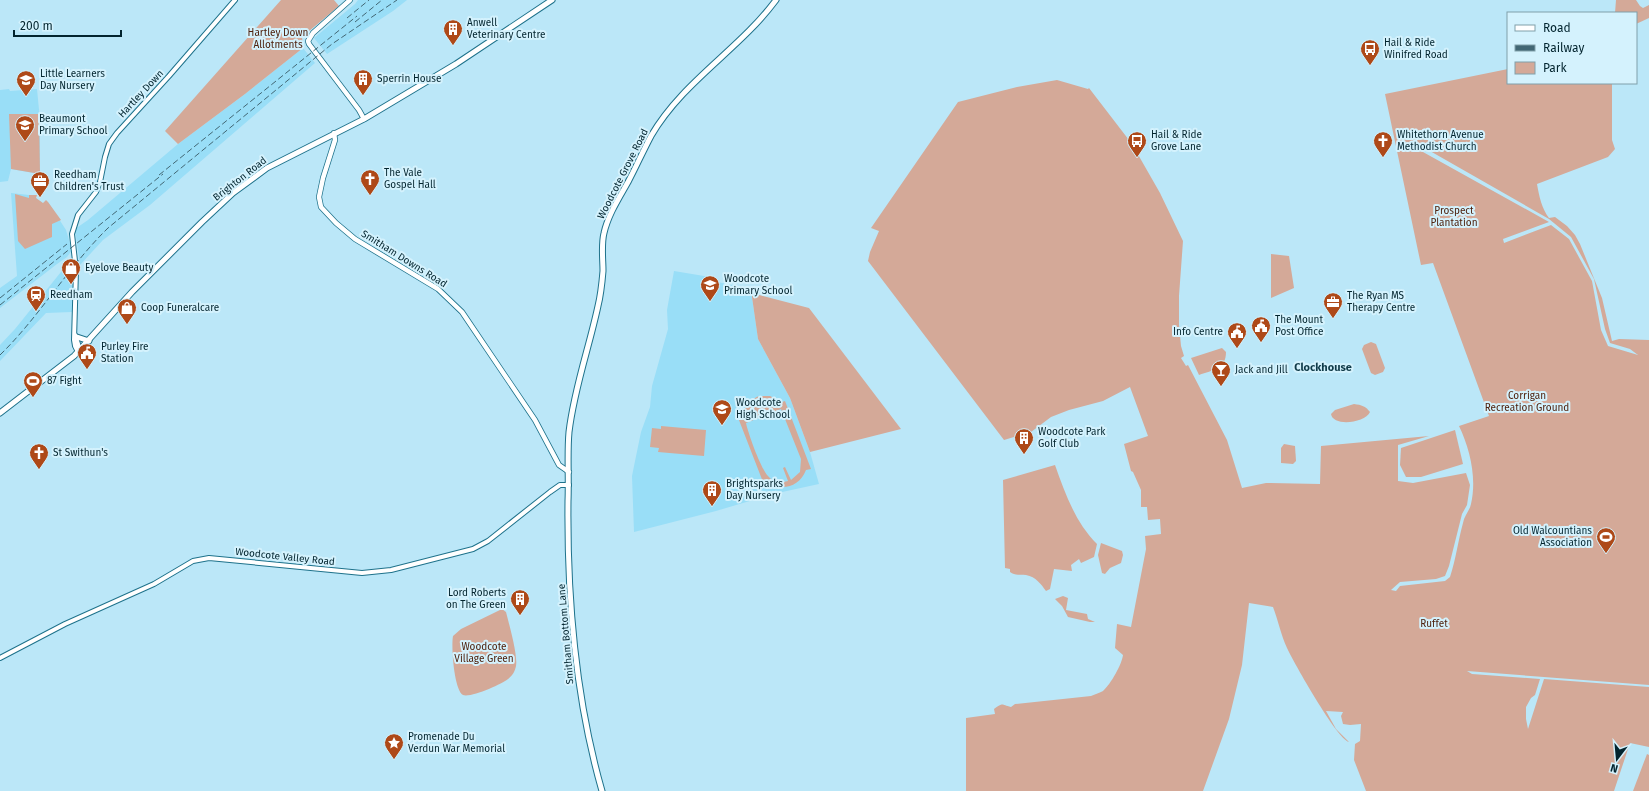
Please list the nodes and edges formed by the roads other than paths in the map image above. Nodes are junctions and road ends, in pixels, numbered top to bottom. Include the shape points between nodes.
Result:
1 (235, 0) edge
2 (350, 0) edge
3 (552, 0) edge
4 (776, 0) edge
5 (364, 119) junction
6 (334, 133) junction
7 (76, 336) junction
8 (89, 341) junction
9 (79, 351) junction
10 (0, 413) edge
11 (569, 472) junction
12 (569, 484) junction
13 (0, 658) edge
14 (602, 791) edge

1 - 7 street, Hartley Down via 116,132 109,144 96,192 78,215 72,234 76,270
2 - 5 main road via 313,33 308,41
3 - 5 main road, Brighton Road via 456,64
4 - 11 main road, Woodcote Grove Road via 762,19 692,84 669,110 652,135 606,225 599,302 569,434
5 - 6 main road, Brighton Road
6 - 8 main road, Brighton Road via 267,168 234,193 132,292
6 - 11 main road, Smitham Downs Road via 335,140 319,197 321,207 355,239 438,289 462,312 535,420 559,464
7 - 8 main road
7 - 9 street
8 - 9 main road, Brighton Road
9 - 10 main road, Brighton Road
11 - 12 main road, Smitham Bottom Lane
12 - 13 street, Woodcote Valley Road via 560,485 473,549 391,570 362,573 209,558 193,561 154,584 65,624
12 - 14 main road, Smitham Bottom Lane via 568,553 577,671

